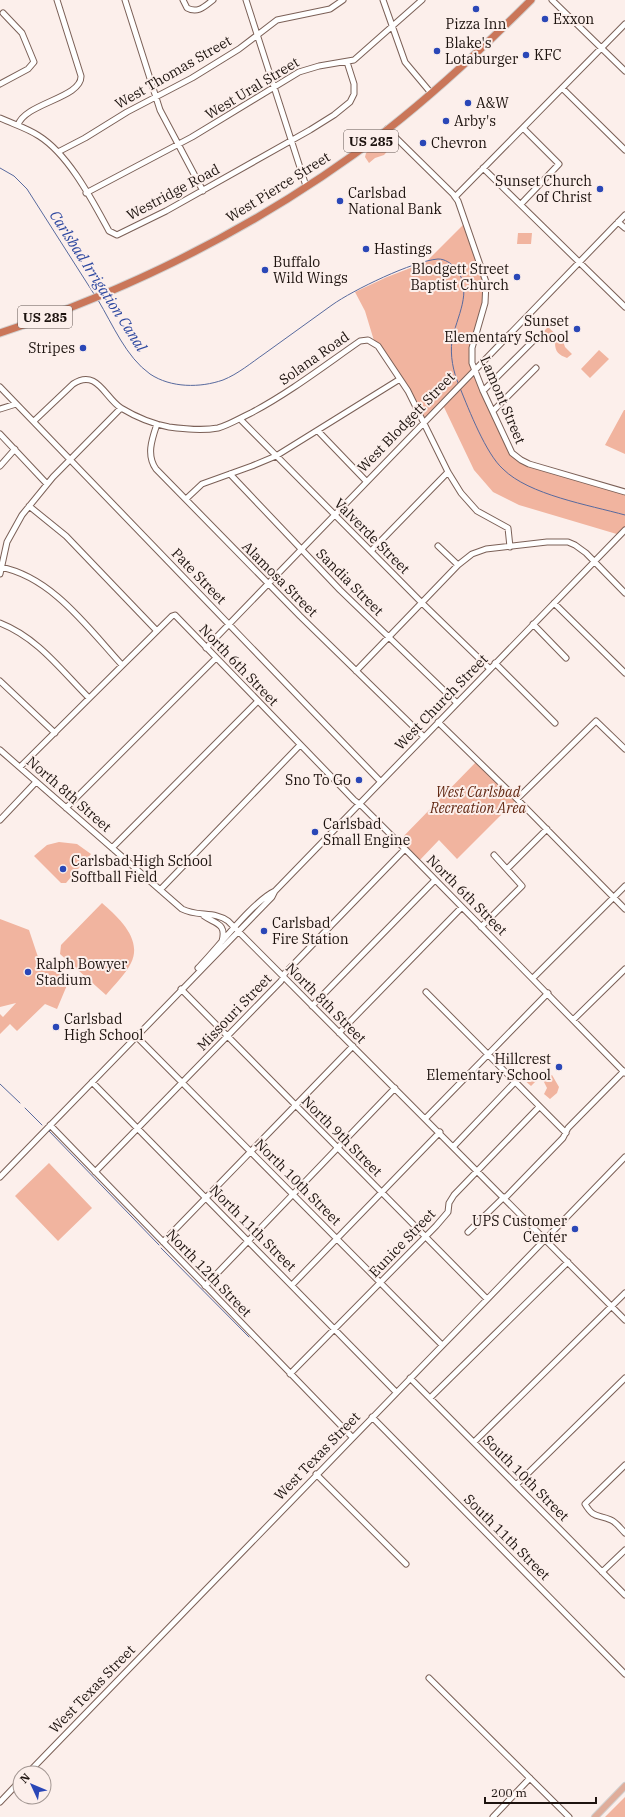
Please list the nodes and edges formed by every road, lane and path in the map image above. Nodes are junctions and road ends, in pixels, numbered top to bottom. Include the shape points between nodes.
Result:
1 (57, 0) edge
2 (124, 0) edge
3 (183, 0) edge
4 (213, 0) edge
5 (246, 0) edge
6 (343, 0) edge
7 (383, 0) edge
8 (422, 0) edge
9 (531, 0) edge
10 (552, 0) edge
11 (3, 13) dead end
12 (625, 24) edge
13 (392, 27) junction
14 (257, 34) junction
15 (601, 48) junction
16 (347, 62) junction
17 (625, 71) edge
18 (0, 84) edge
19 (274, 88) junction
20 (562, 88) junction
21 (431, 93) junction
22 (155, 98) junction
23 (0, 118) edge
24 (18, 125) junction
25 (522, 128) junction
26 (387, 129) junction
27 (291, 141) junction
28 (177, 145) junction
29 (625, 150) edge
30 (58, 152) junction
31 (483, 168) junction
32 (306, 186) junction
33 (203, 191) junction
34 (86, 193) junction
35 (455, 197) junction
36 (521, 204) junction
37 (625, 215) edge
38 (618, 222) junction
39 (625, 228) edge
40 (579, 262) junction
41 (625, 307) edge
42 (0, 333) edge
43 (534, 340) dead end
44 (536, 368) dead end
45 (474, 369) junction
46 (400, 378) junction
47 (0, 387) edge
48 (483, 390) junction
49 (16, 404) junction
50 (121, 408) junction
51 (0, 409) edge
52 (493, 411) junction
53 (240, 419) junction
54 (34, 422) junction
55 (423, 422) junction
56 (157, 424) junction
57 (318, 431) junction
58 (0, 434) edge
59 (15, 449) junction
60 (276, 456) junction
61 (70, 459) junction
62 (0, 466) edge
63 (448, 472) junction
64 (230, 474) junction
65 (366, 481) junction
66 (47, 484) junction
67 (625, 492) edge
68 (186, 499) junction
69 (29, 506) junction
70 (334, 515) junction
71 (625, 530) edge
72 (438, 546) dead end
73 (510, 547) junction
74 (301, 550) junction
75 (371, 551) junction
76 (594, 562) junction
77 (458, 565) junction
78 (0, 567) edge
79 (0, 574) edge
80 (268, 584) junction
81 (625, 593) edge
82 (554, 603) junction
83 (422, 604) junction
84 (0, 623) edge
85 (228, 624) junction
86 (533, 624) junction
87 (157, 631) junction
88 (389, 638) junction
89 (206, 648) junction
90 (216, 658) junction
91 (566, 658) dead end
92 (495, 663) junction
93 (122, 665) junction
94 (490, 669) junction
95 (356, 671) junction
96 (625, 673) edge
97 (0, 681) edge
98 (88, 698) junction
99 (258, 701) junction
100 (457, 703) junction
101 (438, 722) junction
102 (555, 723) dead end
103 (55, 732) junction
104 (424, 737) junction
105 (300, 745) junction
106 (625, 749) edge
107 (0, 750) edge
108 (20, 767) junction
109 (380, 781) junction
110 (36, 782) junction
111 (517, 799) junction
112 (358, 804) junction
113 (66, 808) junction
114 (0, 820) edge
115 (547, 829) junction
116 (112, 848) junction
117 (405, 848) junction
118 (494, 855) dead end
119 (507, 869) junction
120 (435, 880) junction
121 (625, 886) edge
122 (160, 890) junction
123 (614, 897) junction
124 (462, 907) junction
125 (625, 909) edge
126 (203, 915) junction
127 (481, 927) junction
128 (237, 930) junction
129 (221, 944) junction
130 (625, 969) edge
131 (283, 977) junction
132 (533, 978) junction
133 (181, 989) junction
134 (426, 992) dead end
135 (548, 993) junction
136 (312, 1006) junction
137 (573, 1020) junction
138 (339, 1033) junction
139 (136, 1036) junction
140 (228, 1036) junction
141 (353, 1046) junction
142 (488, 1054) junction
143 (624, 1072) edge
144 (92, 1082) junction
145 (515, 1082) junction
146 (182, 1083) junction
147 (395, 1088) junction
148 (296, 1105) junction
149 (539, 1106) junction
150 (426, 1118) junction
151 (50, 1125) junction
152 (138, 1129) junction
153 (440, 1132) junction
154 (566, 1133) junction
155 (454, 1146) junction
156 (337, 1148) junction
157 (251, 1152) junction
158 (625, 1157) edge
159 (478, 1170) junction
160 (95, 1172) junction
161 (0, 1177) edge
162 (382, 1193) junction
163 (293, 1195) junction
164 (504, 1197) junction
165 (206, 1198) junction
166 (468, 1232) dead end
167 (426, 1236) junction
168 (337, 1239) junction
169 (545, 1239) junction
170 (248, 1241) junction
171 (163, 1242) junction
172 (568, 1262) junction
173 (380, 1283) junction
174 (292, 1285) junction
175 (205, 1286) junction
176 (625, 1293) edge
177 (487, 1299) junction
178 (612, 1306) junction
179 (625, 1320) edge
180 (335, 1329) junction
181 (442, 1345) junction
182 (290, 1374) junction
183 (410, 1378) junction
184 (625, 1378) edge
185 (396, 1392) junction
186 (430, 1398) junction
187 (372, 1417) junction
188 (352, 1437) junction
189 (474, 1442) junction
190 (625, 1465) edge
191 (316, 1474) junction
192 (516, 1485) junction
193 (625, 1533) edge
194 (625, 1550) edge
195 (406, 1564) dead end
196 (602, 1572) junction
197 (625, 1595) edge
198 (625, 1674) edge
199 (429, 1678) dead end
200 (36, 1765) edge
201 (530, 1778) junction
202 (625, 1786) edge
203 (12, 1789) edge
204 (0, 1802) edge
205 (493, 1817) edge
206 (569, 1817) edge
207 (594, 1817) edge

1 - 24 street via 81,81 74,89 23,116
2 - 22 street
3 - 4 street via 187,8 195,10
5 - 14 street
6 - 14 street, West Thomas Street via 330,9 281,19
7 - 13 street
8 - 13 street, West Ural Street
9 - 21 highway, West Pierce Street / US 285
10 - 15 street
11 - 18 street via 22,33 34,62 28,69
12 - 15 street
13 - 16 street, West Ural Street via 363,54
13 - 21 street via 405,62
14 - 19 street
14 - 22 street, West Thomas Street via 223,59
15 - 17 street
15 - 20 street
16 - 19 street, West Ural Street via 304,70
16 - 27 street, Westridge Road via 354,84 352,100 320,125
19 - 27 street
19 - 28 street, West Ural Street
20 - 25 street
20 - 29 street
21 - 26 highway, West Pierce Street / US 285
22 - 28 street
22 - 30 street, West Thomas Street
23 - 24 street, Westridge Road
24 - 30 street, Westridge Road via 39,136
25 - 31 street
25 - 36 street via 559,164
26 - 32 highway, West Pierce Street / US 285
26 - 35 street, Lamont Street
27 - 32 street
27 - 33 street, Westridge Road
28 - 33 street
28 - 34 street, West Ural Street
30 - 34 street, Westridge Road
31 - 35 street
31 - 36 street
32 - 42 highway, West Pierce Street / US 285 via 222,237 143,277
33 - 34 street, Westridge Road via 142,224 115,235 109,231
35 - 45 street, Lamont Street via 486,282 485,303 472,348
36 - 40 street
37 - 38 street, West Blodgett Street
38 - 39 street
38 - 40 street, West Blodgett Street
40 - 41 street
40 - 45 street, West Blodgett Street
43 - 48 street
44 - 52 street
45 - 48 street, Lamont Street
45 - 55 street, West Blodgett Street
46 - 53 street, Solana Road via 375,344 363,340 280,396
46 - 55 street, Solana Road
46 - 57 street
47 - 49 street, Pate Street
48 - 52 street, Lamont Street
49 - 51 street
49 - 54 street, Pate Street
50 - 54 street, Solana Road via 98,385 83,380 73,384
50 - 56 street, Solana Road
50 - 61 street
52 - 67 street, Lamont Street via 512,453 521,460
53 - 56 street, Solana Road via 205,429 185,429
53 - 60 street, Valverde Street
54 - 61 street, Pate Street
55 - 63 street, Solana Road
55 - 65 street, West Blodgett Street
56 - 68 street, Alamosa Street via 150,446 151,461
57 - 60 street
57 - 65 street
58 - 59 street
59 - 62 street
59 - 66 street
60 - 64 street
60 - 70 street, Valverde Street
61 - 66 street
61 - 85 street, Pate Street
63 - 73 street, Solana Road via 460,493 471,505 484,516 508,528
63 - 75 street
64 - 68 street via 202,484
64 - 74 street, Sandia Street
65 - 70 street, West Blodgett Street
66 - 69 street
68 - 80 street, Alamosa Street
69 - 78 street via 10,536
69 - 87 street via 66,536
70 - 74 street, West Blodgett Street
70 - 75 street, Valverde Street
71 - 76 street, West Church Street
72 - 77 street
73 - 76 street via 568,542
73 - 77 street via 477,551
74 - 80 street, West Blodgett Street
74 - 88 street, Sandia Street
75 - 83 street, Valverde Street
76 - 81 street
76 - 82 street, West Church Street
77 - 83 street
78 - 79 street
78 - 93 street via 19,572 44,586
80 - 85 street, West Blodgett Street
80 - 95 street, Alamosa Street
82 - 86 street, West Church Street
82 - 96 street
83 - 88 street
83 - 94 street, Valverde Street
84 - 98 street via 30,638
85 - 89 street, West Blodgett Street
85 - 109 street, Pate Street
86 - 91 street
86 - 92 street, West Church Street
87 - 89 street, North 6th Street via 173,615
87 - 93 street
88 - 95 street
88 - 100 street, Sandia Street
89 - 90 street, North 6th Street
90 - 99 street, North 6th Street
90 - 113 street
92 - 94 street, West Church Street
92 - 102 street
93 - 98 street
94 - 100 street, West Church Street
95 - 104 street, Alamosa Street
97 - 103 street
98 - 103 street
99 - 105 street, North 6th Street
99 - 116 street
100 - 101 street, West Church Street
101 - 104 street, West Church Street
101 - 111 street
103 - 108 street
104 - 109 street, West Church Street
105 - 112 street, North 6th Street
105 - 122 street
106 - 111 street via 596,721
107 - 108 street, North 8th Street
108 - 110 street, North 8th Street
109 - 112 street, West Church Street
110 - 113 street, North 8th Street
110 - 114 street
111 - 115 street
112 - 117 street, North 6th Street
112 - 128 street, West Church Street
113 - 116 street, North 8th Street
115 - 119 street
115 - 123 street
116 - 122 street, North 8th Street
117 - 120 street, North 6th Street
117 - 131 street, Missouri Street
118 - 119 street
119 - 127 street via 522,887
120 - 124 street, North 6th Street
120 - 136 street
121 - 123 street
122 - 126 street, North 8th Street via 182,909
123 - 125 street
123 - 132 street
124 - 127 street, North 6th Street
124 - 138 street
126 - 128 street, North 8th Street via 223,918
126 - 129 street via 217,922 222,929
127 - 132 street, North 6th Street
128 - 129 street, West Church Street
128 - 131 street, North 8th Street
128 - 133 street, West Church Street
129 - 133 street, West Church Street via 184,982
130 - 137 street
131 - 136 street, North 8th Street
131 - 140 street, Missouri Street
132 - 135 street, North 6th Street
133 - 139 street, West Church Street
133 - 140 street, North 9th Street
134 - 142 street
135 - 137 street, North 6th Street
135 - 142 street
136 - 138 street, North 8th Street
137 - 143 street, North 6th Street
138 - 141 street, North 8th Street
139 - 144 street, West Church Street
139 - 146 street, North 10th Street
140 - 146 street, Missouri Street
140 - 148 street, North 9th Street
141 - 147 street, North 8th Street
141 - 148 street
142 - 145 street
142 - 150 street
143 - 154 street
144 - 151 street, West Church Street
144 - 152 street, North 11th Street
145 - 149 street
145 - 155 street
146 - 152 street, Missouri Street
146 - 157 street, North 10th Street
147 - 150 street, North 8th Street
147 - 156 street
148 - 156 street, North 9th Street
148 - 157 street
149 - 154 street
149 - 159 street, Eunice Street
150 - 153 street, North 8th Street
151 - 160 street, North 12th Street
151 - 161 street, West Church Street
152 - 160 street, Missouri Street
152 - 165 street, North 11th Street
153 - 155 street, North 8th Street
153 - 162 street
154 - 164 street
155 - 159 street, North 8th Street
156 - 162 street, North 9th Street
156 - 163 street
157 - 163 street, North 10th Street
157 - 165 street
158 - 169 street, West Texas Street
159 - 164 street, North 8th Street
159 - 167 street, Eunice Street via 452,1197 448,1212
160 - 171 street, North 12th Street
162 - 167 street, North 9th Street
162 - 168 street
163 - 168 street, North 10th Street
163 - 170 street
164 - 166 street
164 - 169 street, North 8th Street
165 - 170 street, North 11th Street
165 - 171 street
167 - 173 street, Eunice Street
167 - 177 street, North 9th Street
168 - 173 street, North 10th Street
168 - 174 street
169 - 172 street, North 8th Street
169 - 177 street, West Texas Street
170 - 174 street, North 11th Street
170 - 175 street
171 - 175 street, North 12th Street
172 - 178 street, North 8th Street
172 - 186 street
173 - 180 street, Eunice Street
173 - 181 street, North 10th Street
174 - 180 street, North 11th Street
175 - 182 street, North 12th Street
176 - 178 street
177 - 181 street, West Texas Street
178 - 179 street, North 8th Street
178 - 189 street
180 - 182 street, Eunice Street
180 - 185 street, North 11th Street
181 - 183 street, West Texas Street
182 - 188 street, North 12th Street
183 - 185 street, West Texas Street
183 - 186 street, South 10th Street
184 - 192 street
185 - 187 street, West Texas Street
186 - 189 street, South 10th Street
187 - 188 street, West Texas Street
187 - 198 street, South 11th Street
188 - 191 street, West Texas Street
189 - 192 street, South 10th Street
190 - 193 street via 586,1504 591,1513 612,1520
191 - 195 street
191 - 200 street, West Texas Street
192 - 196 street, South 10th Street
194 - 196 street
196 - 197 street, South 10th Street
199 - 201 street
201 - 205 street
201 - 206 street
202 - 207 main road
203 - 204 street

